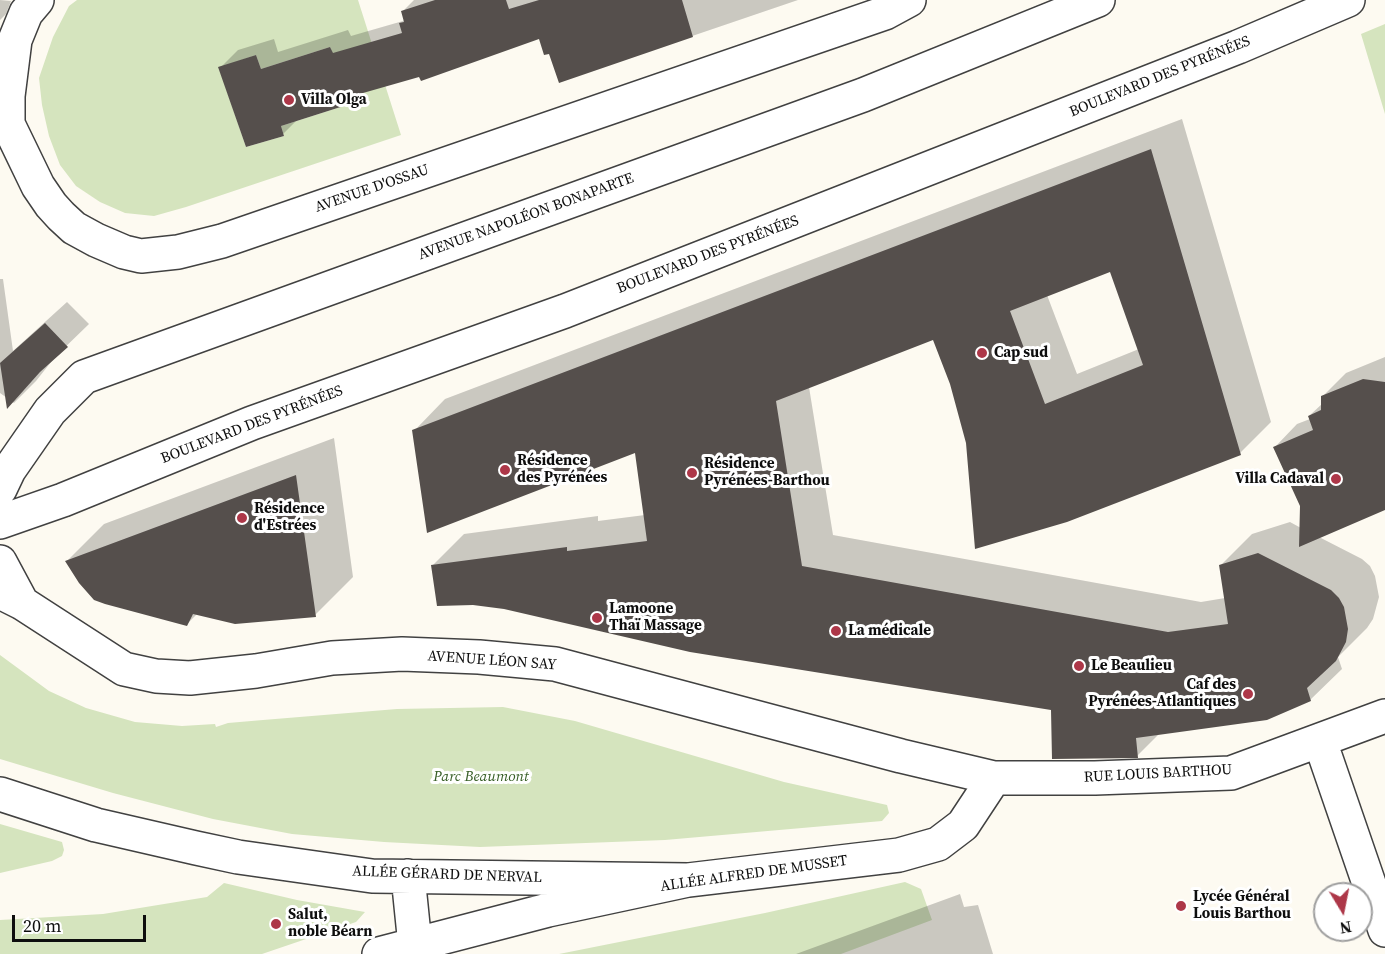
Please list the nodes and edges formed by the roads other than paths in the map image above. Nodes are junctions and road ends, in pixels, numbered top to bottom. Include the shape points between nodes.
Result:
1 (37, 0) edge
2 (909, 0) edge
3 (1098, 0) edge
4 (1348, 0) edge
5 (0, 489) edge
6 (0, 522) edge
7 (0, 562) edge
8 (11, 598) edge
9 (1385, 716) edge
10 (1320, 741) junction
11 (994, 778) junction
12 (0, 794) edge
13 (408, 876) junction
14 (688, 880) junction
15 (1385, 930) edge
16 (415, 945) junction
17 (379, 954) edge

1 - 2 street, AVENUE D'OSSAU via 26,13 15,40 8,124 38,186 61,216 96,240 141,256 222,241 885,13
3 - 5 street, AVENUE NAPOLÉON BONAPARTE via 852,99 84,377 50,411
4 - 6 street, BOULEVARD DES PYRÉNÉES via 565,312 252,423
7 - 8 street
8 - 11 street, AVENUE LÉON SAY via 124,669 156,676 189,678 332,658 402,654 555,664
9 - 10 street, RUE LOUIS BARTHOU
10 - 11 street, RUE LOUIS BARTHOU via 1231,773
10 - 15 street
11 - 14 street, ALLÉE ALFRED DE MUSSET via 963,825 938,844 899,855
12 - 13 street, ALLÉE GÉRARD DE NERVAL via 96,825 238,857 372,876
13 - 14 street, ALLÉE GÉRARD DE NERVAL
13 - 16 street
14 - 16 street, ALLÉE ALFRED DE MUSSET via 548,910
16 - 17 street, ALLÉE ALFRED DE MUSSET

